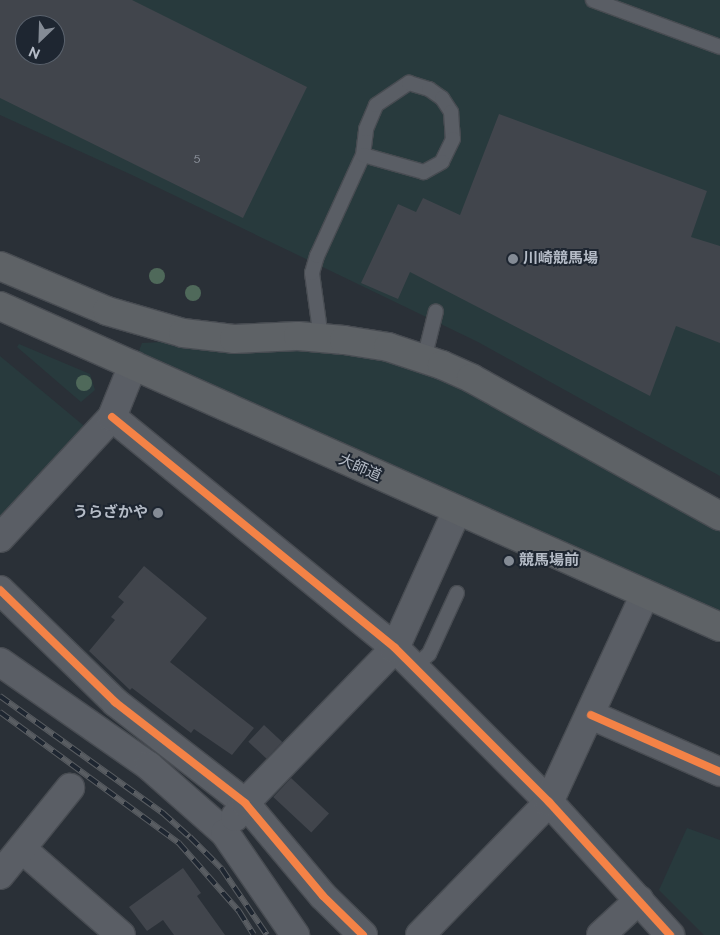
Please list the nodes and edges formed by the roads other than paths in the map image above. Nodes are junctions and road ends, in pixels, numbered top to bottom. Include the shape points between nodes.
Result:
1 (593, 0) edge
2 (720, 47) edge
3 (363, 155) junction
4 (0, 266) edge
5 (0, 306) edge
6 (436, 311) dead end
7 (321, 338) junction
8 (424, 359) junction
9 (133, 365) junction
10 (112, 418) junction
11 (457, 511) junction
12 (720, 516) edge
13 (0, 538) edge
14 (0, 590) edge
15 (457, 593) dead end
16 (645, 594) junction
17 (720, 627) edge
18 (395, 648) junction
19 (0, 662) edge
20 (414, 667) junction
21 (590, 715) junction
22 (720, 772) edge
23 (70, 788) dead end
24 (549, 802) junction
25 (245, 803) junction
26 (225, 834) junction
27 (22, 849) junction
28 (0, 875) edge
29 (639, 900) junction
30 (121, 935) edge
31 (295, 935) edge
32 (363, 935) edge
33 (420, 935) edge
34 (601, 935) edge
35 (670, 935) edge

1 - 2 lane
3 - 3 lane via 366,129 376,106 409,83 429,89 442,98 451,112 453,139 442,162 424,172
3 - 7 lane via 314,264 312,273
4 - 7 highway via 107,311 183,333 234,339
5 - 9 highway, 大師道
6 - 8 lane
7 - 8 highway via 388,347
8 - 12 highway via 471,378
9 - 10 street
9 - 11 highway, 大師道
10 - 13 street
10 - 18 street
11 - 16 highway, 大師道
11 - 18 street
14 - 25 street via 115,702
15 - 20 lane via 429,654
16 - 17 highway, 大師道
16 - 21 street
18 - 20 street
18 - 25 street
19 - 26 street via 149,766
20 - 24 street
21 - 22 street
21 - 24 street
23 - 27 street
24 - 29 street
24 - 33 street
25 - 26 street
25 - 32 street via 324,896
26 - 31 street
27 - 28 street
27 - 30 street
29 - 34 street
29 - 35 street

